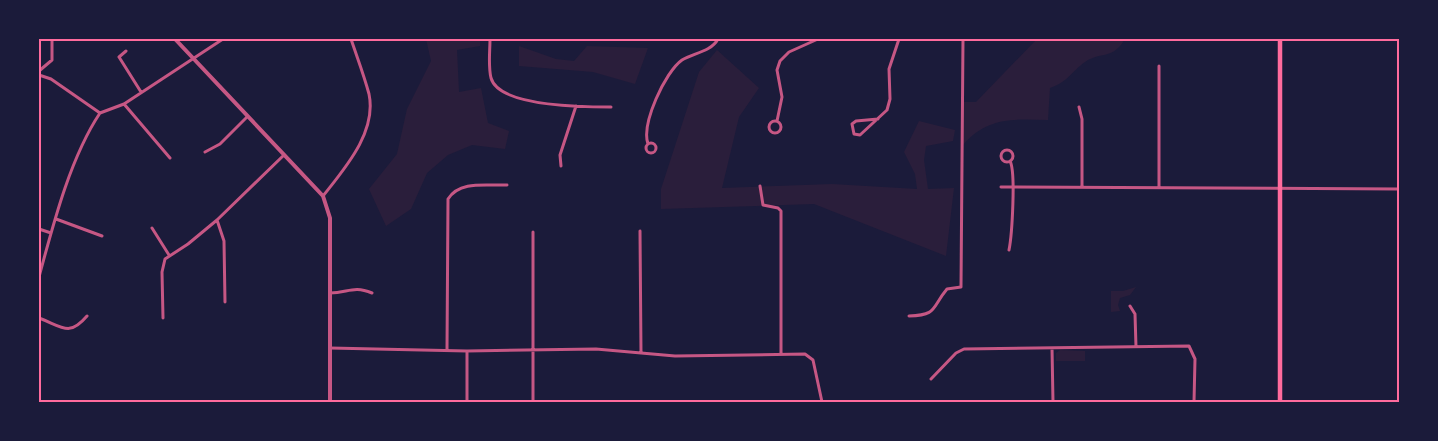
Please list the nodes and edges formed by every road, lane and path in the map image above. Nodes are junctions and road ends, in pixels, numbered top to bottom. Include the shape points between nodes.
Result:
1 (52, 39) edge
2 (175, 39) edge
3 (223, 39) edge
4 (351, 39) edge
5 (490, 39) edge
6 (718, 39) edge
7 (818, 39) edge
8 (899, 39) edge
9 (963, 39) edge
10 (1280, 39) edge
11 (126, 51) dead end
12 (191, 59) junction
13 (1159, 66) dead end
14 (39, 71) edge
15 (39, 75) edge
16 (141, 92) junction
17 (124, 104) junction
18 (576, 106) junction
19 (611, 107) dead end
20 (1079, 107) dead end
21 (100, 113) junction
22 (247, 117) junction
23 (878, 119) junction
24 (777, 121) dead end
25 (648, 144) dead end
26 (206, 152) dead end
27 (284, 155) junction
28 (170, 158) dead end
29 (1010, 161) dead end
30 (561, 166) dead end
31 (507, 185) dead end
32 (760, 186) dead end
33 (1001, 187) dead end
34 (1012, 187) junction
35 (1082, 187) junction
36 (1160, 187) junction
37 (1281, 188) junction
38 (1399, 189) edge
39 (323, 196) junction
40 (56, 219) junction
41 (217, 220) junction
42 (152, 228) dead end
43 (39, 229) edge
44 (640, 231) dead end
45 (533, 232) dead end
46 (51, 233) junction
47 (102, 236) dead end
48 (1009, 250) dead end
49 (170, 255) junction
50 (39, 277) edge
51 (372, 292) dead end
52 (330, 293) junction
53 (225, 302) dead end
54 (1130, 306) dead end
55 (87, 316) dead end
56 (909, 316) dead end
57 (39, 318) edge
58 (163, 318) dead end
59 (1136, 347) junction
60 (330, 348) junction
61 (1052, 348) junction
62 (448, 350) junction
63 (532, 350) junction
64 (467, 351) junction
65 (641, 352) junction
66 (781, 354) junction
67 (931, 379) dead end
68 (330, 402) edge
69 (467, 402) edge
70 (534, 402) edge
71 (822, 402) edge
72 (1052, 402) edge
73 (1194, 402) edge
74 (1280, 402) edge

1 - 14 street via 52,60
2 - 12 street
3 - 12 street
4 - 39 street via 369,95 370,110 350,162
5 - 18 street via 491,78 495,86 531,101
6 - 25 street via 709,48 673,67 648,119
7 - 24 street via 789,52 780,61 777,70 782,96
8 - 23 street via 889,69 889,105
9 - 56 street via 962,287 947,289 930,313
10 - 37 main road
11 - 16 street via 119,56
12 - 16 street
12 - 22 street
13 - 36 street
15 - 21 street via 51,78
16 - 17 street
17 - 21 street
17 - 28 street
18 - 19 street
18 - 30 street via 560,155
20 - 35 street via 1082,119
21 - 40 street via 83,141
22 - 26 street via 220,144
22 - 27 street
23 - 23 street via 854,122 852,131 860,135
27 - 39 street
27 - 41 street
29 - 34 street
31 - 62 street via 464,186 448,199
32 - 66 street via 763,205 781,211
33 - 34 street
34 - 35 street
34 - 48 street
35 - 36 street
36 - 37 street
37 - 38 street
37 - 74 main road
39 - 52 street via 330,218
40 - 46 street
40 - 47 street
41 - 49 street
41 - 53 street via 224,241
42 - 49 street
43 - 46 street
44 - 65 street
45 - 63 street
46 - 50 street
49 - 58 street via 165,259 162,272
51 - 52 street via 354,288
52 - 60 street
54 - 59 street via 1135,314
55 - 57 street via 77,328 70,329
59 - 61 street
59 - 73 street via 1189,346 1195,359
60 - 62 street
60 - 68 street
61 - 67 street via 964,349
61 - 72 street
62 - 64 street
63 - 64 street
63 - 65 street
63 - 70 street
64 - 69 street
65 - 66 street via 675,356
66 - 71 street via 810,356

